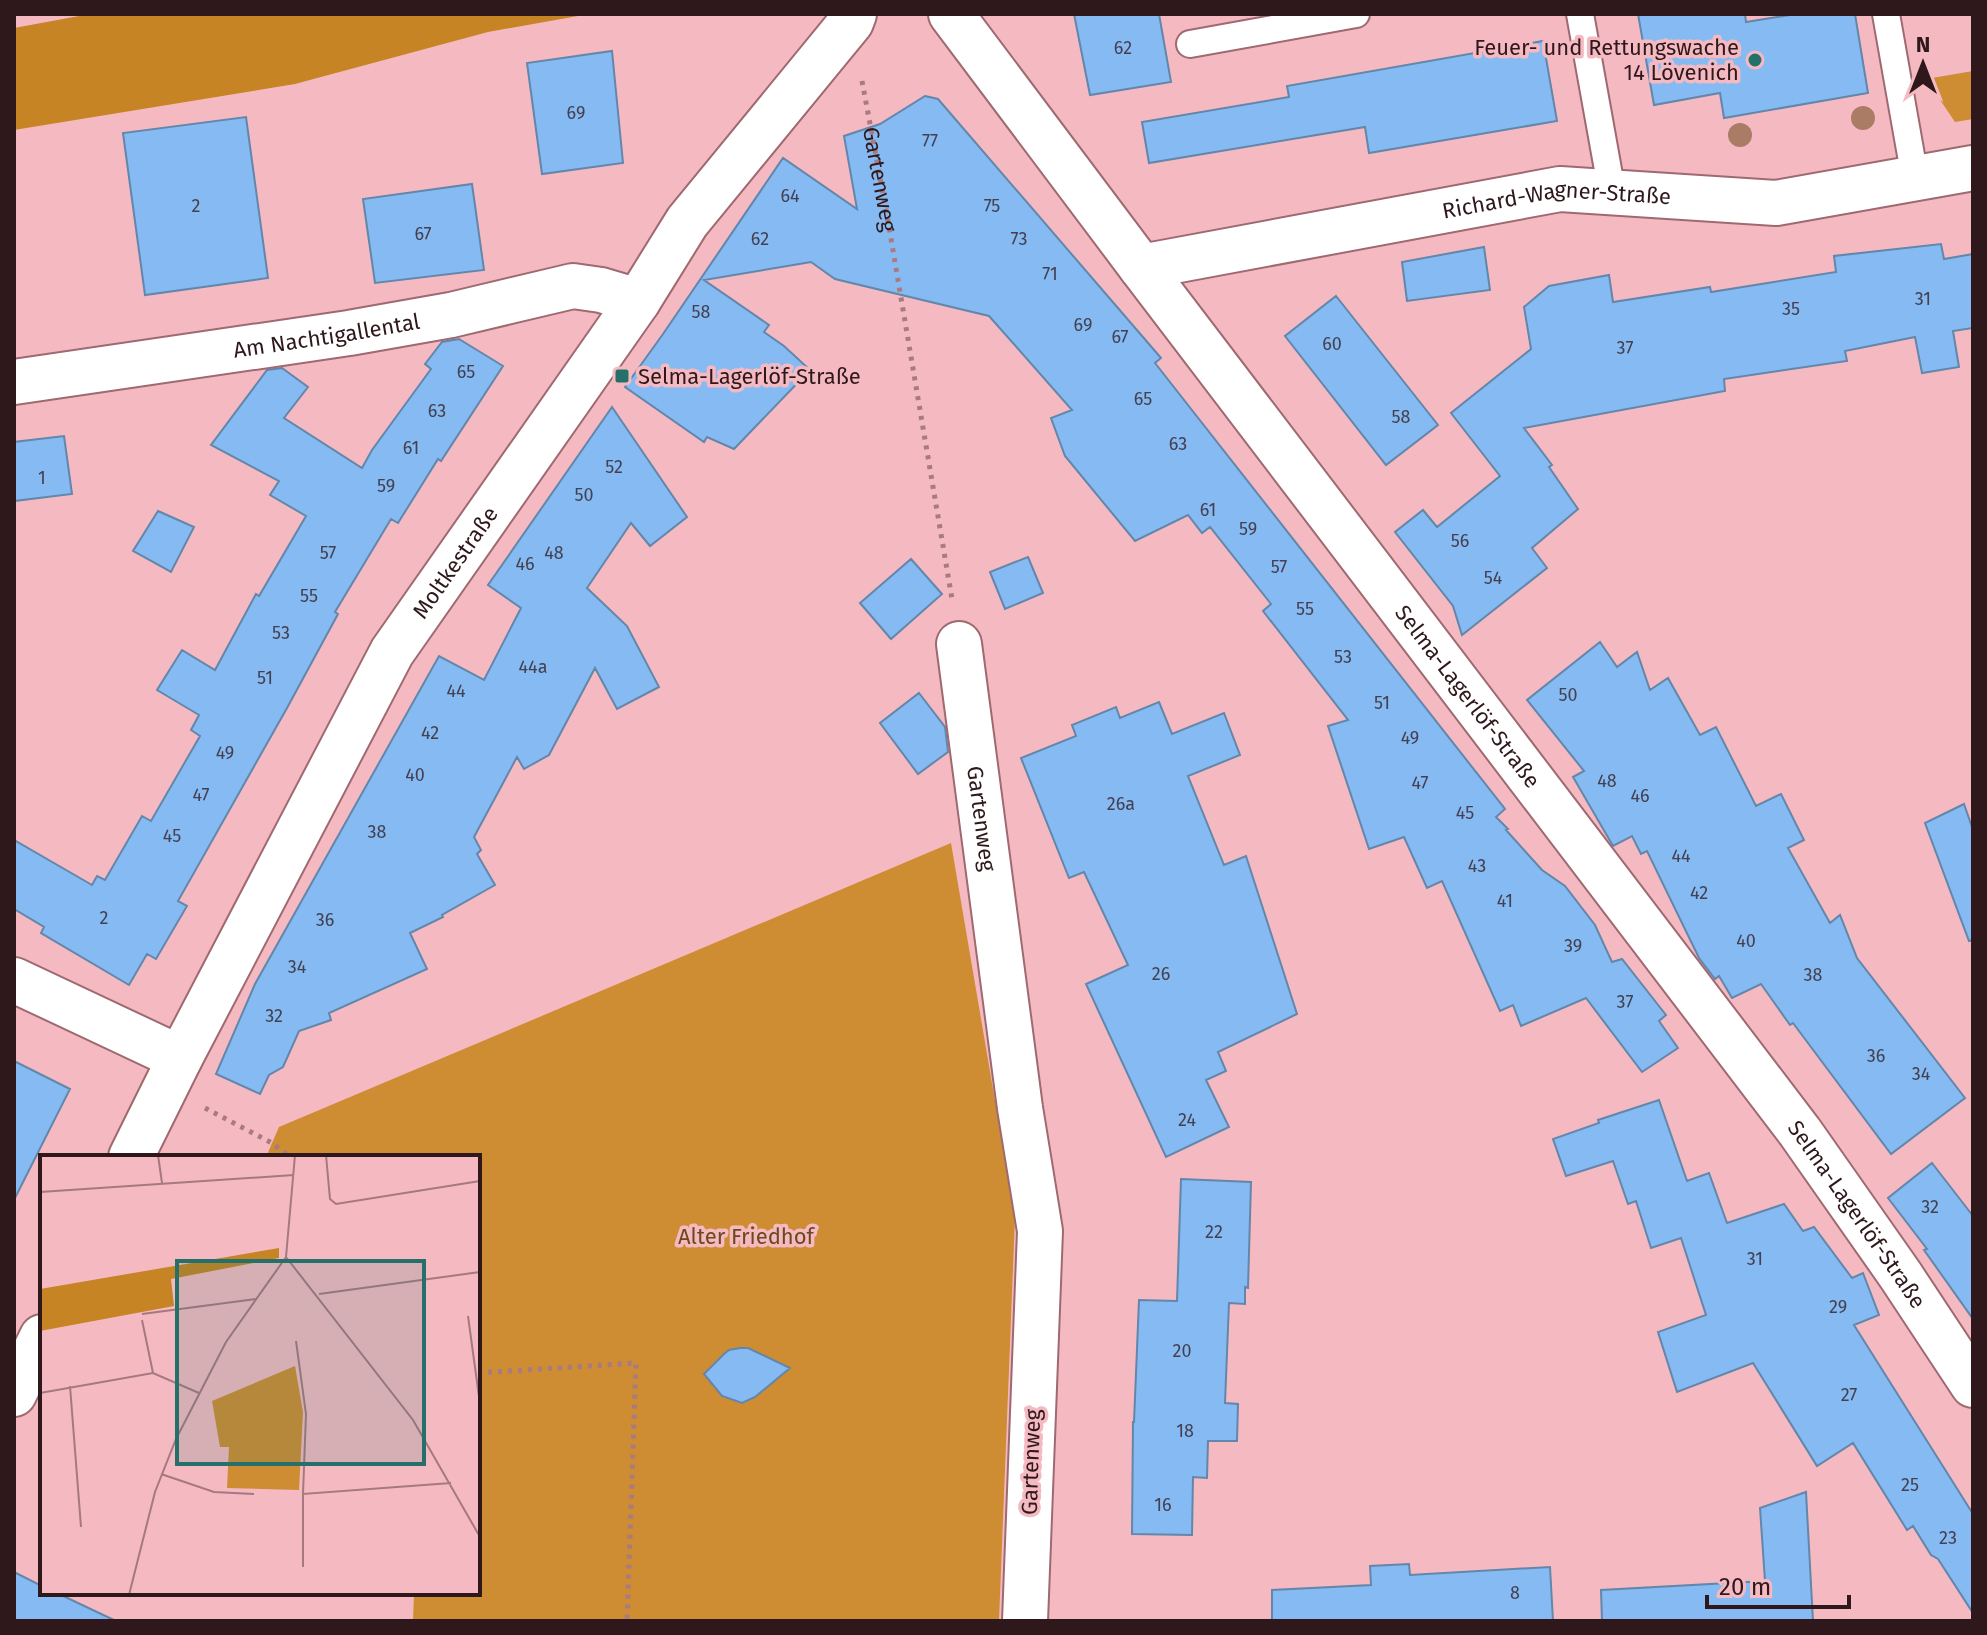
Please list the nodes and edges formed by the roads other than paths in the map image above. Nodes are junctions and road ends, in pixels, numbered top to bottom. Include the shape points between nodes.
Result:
1 (951, 14) edge
2 (1356, 14) edge
3 (1580, 14) edge
4 (1886, 14) edge
5 (852, 18) edge
6 (1190, 44) dead end
7 (1973, 168) edge
8 (1915, 178) junction
9 (1612, 192) junction
10 (1141, 267) junction
11 (638, 301) junction
12 (14, 382) edge
13 (959, 644) road end
14 (14, 980) edge
15 (172, 1073) junction
16 (132, 1155) edge
17 (40, 1341) edge
18 (1973, 1385) edge
19 (14, 1394) edge
20 (1025, 1621) edge

1 - 10 street, Selma-Lagerlöf-Straße
2 - 6 lane
3 - 9 lane
4 - 8 lane
5 - 11 street, Moltkestraße via 687,222
7 - 8 street, Richard-Wagner-Straße
8 - 9 street, Richard-Wagner-Straße via 1776,203
9 - 10 street, Richard-Wagner-Straße via 1560,189
10 - 18 street, Selma-Lagerlöf-Straße via 1800,1132
11 - 12 street, Am Nachtigallental via 573,286 349,333
11 - 15 street, Moltkestraße via 392,652
13 - 20 street, Gartenweg via 1040,1231
14 - 15 street
15 - 16 street, Moltkestraße
17 - 19 street

